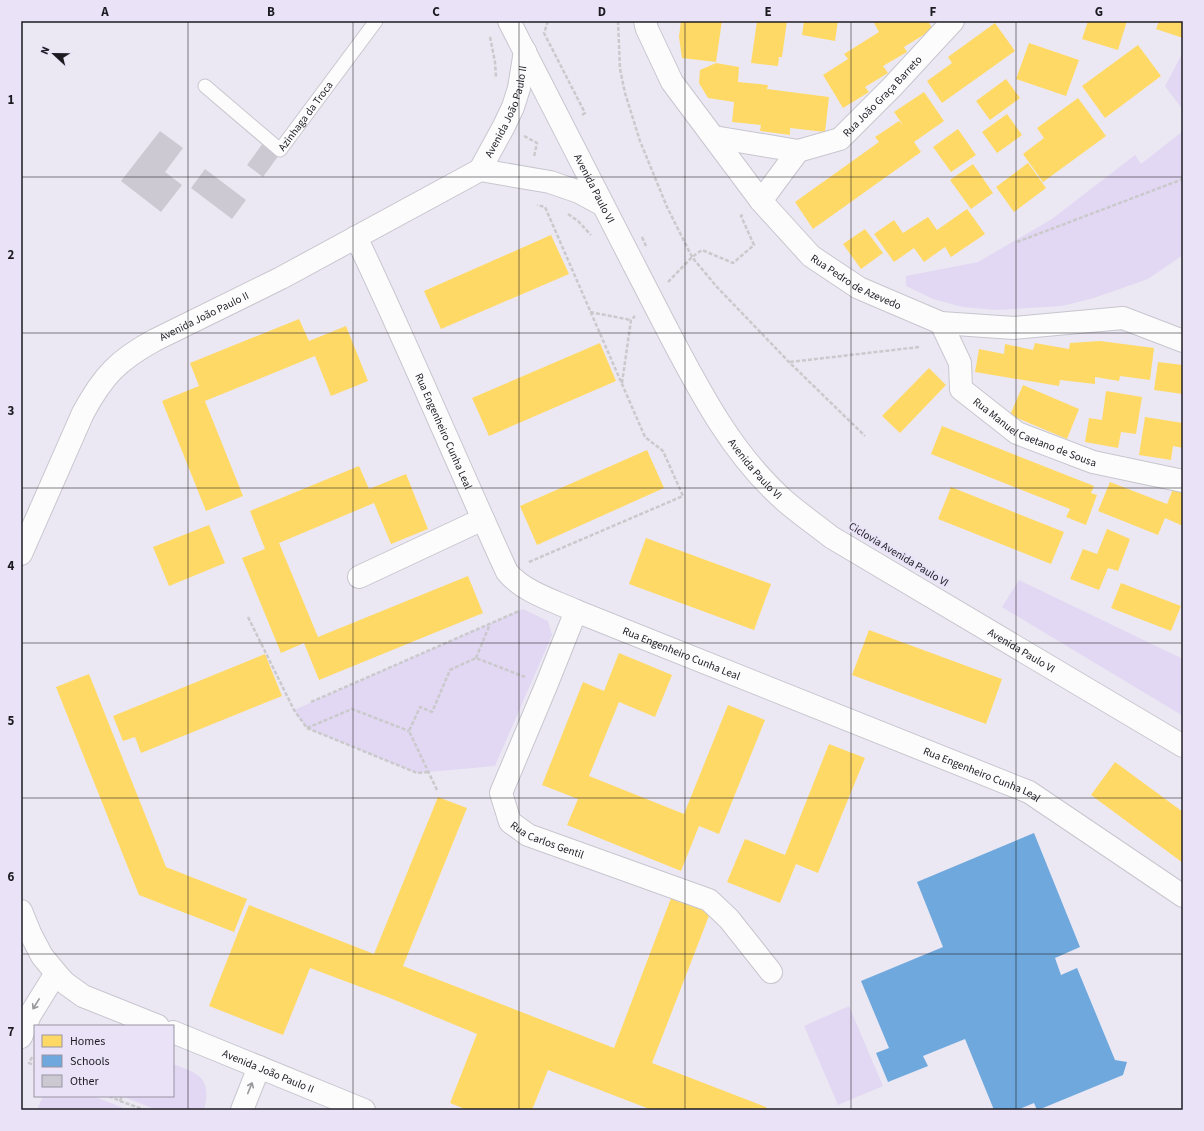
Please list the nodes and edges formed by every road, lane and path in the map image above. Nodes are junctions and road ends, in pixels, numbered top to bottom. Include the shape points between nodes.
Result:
1 (376, 21) edge
2 (509, 21) edge
3 (548, 21) edge
4 (618, 21) edge
5 (645, 21) edge
6 (953, 21) edge
7 (489, 34) dead end
8 (525, 51) junction
9 (496, 81) dead end
10 (205, 86) dead end
11 (578, 117) dead end
12 (504, 126) junction
13 (714, 137) junction
14 (541, 140) dead end
15 (537, 142) junction
16 (798, 152) junction
17 (480, 170) junction
18 (530, 178) junction
19 (1183, 179) edge
20 (603, 205) junction
21 (753, 206) junction
22 (567, 213) dead end
23 (356, 237) junction
24 (595, 240) dead end
25 (1017, 242) dead end
26 (692, 257) junction
27 (590, 312) junction
28 (631, 320) dead end
29 (941, 323) junction
30 (1183, 341) edge
31 (919, 347) dead end
32 (789, 362) junction
33 (865, 436) dead end
34 (1183, 481) edge
35 (482, 519) junction
36 (21, 554) edge
37 (507, 572) junction
38 (359, 577) dead end
39 (533, 592) junction
40 (576, 611) junction
41 (248, 617) dead end
42 (490, 624) junction
43 (476, 658) junction
44 (546, 686) junction
45 (312, 702) dead end
46 (307, 728) junction
47 (409, 731) junction
48 (1183, 746) edge
49 (428, 772) junction
50 (437, 790) dead end
51 (1183, 896) edge
52 (21, 911) edge
53 (771, 972) dead end
54 (56, 974) junction
55 (156, 1025) edge
56 (174, 1032) edge
57 (21, 1037) edge
58 (259, 1067) junction
59 (111, 1097) edge
60 (122, 1097) edge
61 (120, 1101) junction
62 (145, 1110) edge
63 (242, 1110) edge
64 (364, 1110) edge

1 - 10 lane, Azinhaga da Troca via 280,150
2 - 8 street, Avenida Paulo VI
3 - 11 path via 544,33 585,113
4 - 26 path via 620,69 640,141 667,207
5 - 13 street, Rua Pedro de Azevedo via 672,82
6 - 16 street, Rua João Graça Barreto via 840,138
7 - 9 path
8 - 12 street, Avenida João Paulo II via 519,88
8 - 20 street, Avenida Paulo VI
12 - 15 path
12 - 17 street, Avenida João Paulo II
13 - 16 street, Rua João Graça Barreto
13 - 21 street, Rua Pedro de Azevedo
14 - 15 path
15 - 18 path
16 - 21 street
17 - 18 street, Avenida João Paulo II
17 - 23 street, Avenida João Paulo II
18 - 20 street, Avenida João Paulo II via 572,190
18 - 27 path via 526,202 545,207
19 - 25 path
20 - 48 street, Avenida Paulo VI, bridge via 695,383 726,434 780,496 831,537
21 - 26 path via 741,216 754,245 733,263 702,250
21 - 29 street, Rua Pedro de Azevedo via 811,256 859,288
22 - 24 path
23 - 35 street, Rua Engenheiro Cunha Leal
23 - 36 street, Avenida João Paulo II via 281,278 149,343 119,363 94,393 82,413
26 - 32 path via 716,286
27 - 28 path
27 - 37 path via 645,437 663,451 683,496
29 - 30 street, Rua Pedro de Azevedo via 1014,328 1123,318
29 - 34 street, Rua Manuel Caetano de Sousa via 960,362 962,388 1016,433 1093,462
31 - 32 path
32 - 33 path
35 - 37 street, Rua Engenheiro Cunha Leal
35 - 38 street
37 - 39 street, Rua Engenheiro Cunha Leal
39 - 40 street, Rua Engenheiro Cunha Leal
39 - 42 path via 523,609
40 - 44 street, Rua Carlos Gentil
40 - 51 street, Rua Engenheiro Cunha Leal via 1029,792
41 - 46 path via 294,710
42 - 43 path
42 - 45 path
43 - 44 path
43 - 47 path via 450,670 432,712 420,707
44 - 53 street, Rua Carlos Gentil via 501,793 510,822 528,835 709,900 729,919
46 - 47 path via 352,709
46 - 49 path via 417,773
47 - 49 path
49 - 50 path
52 - 54 street via 38,949
54 - 55 street via 83,996
54 -> 57 street via 30,1014
56 - 58 street, Avenida João Paulo II
63 -> 58 street
58 - 64 street, Avenida João Paulo II
59 - 61 path
60 - 61 path
61 - 62 path

